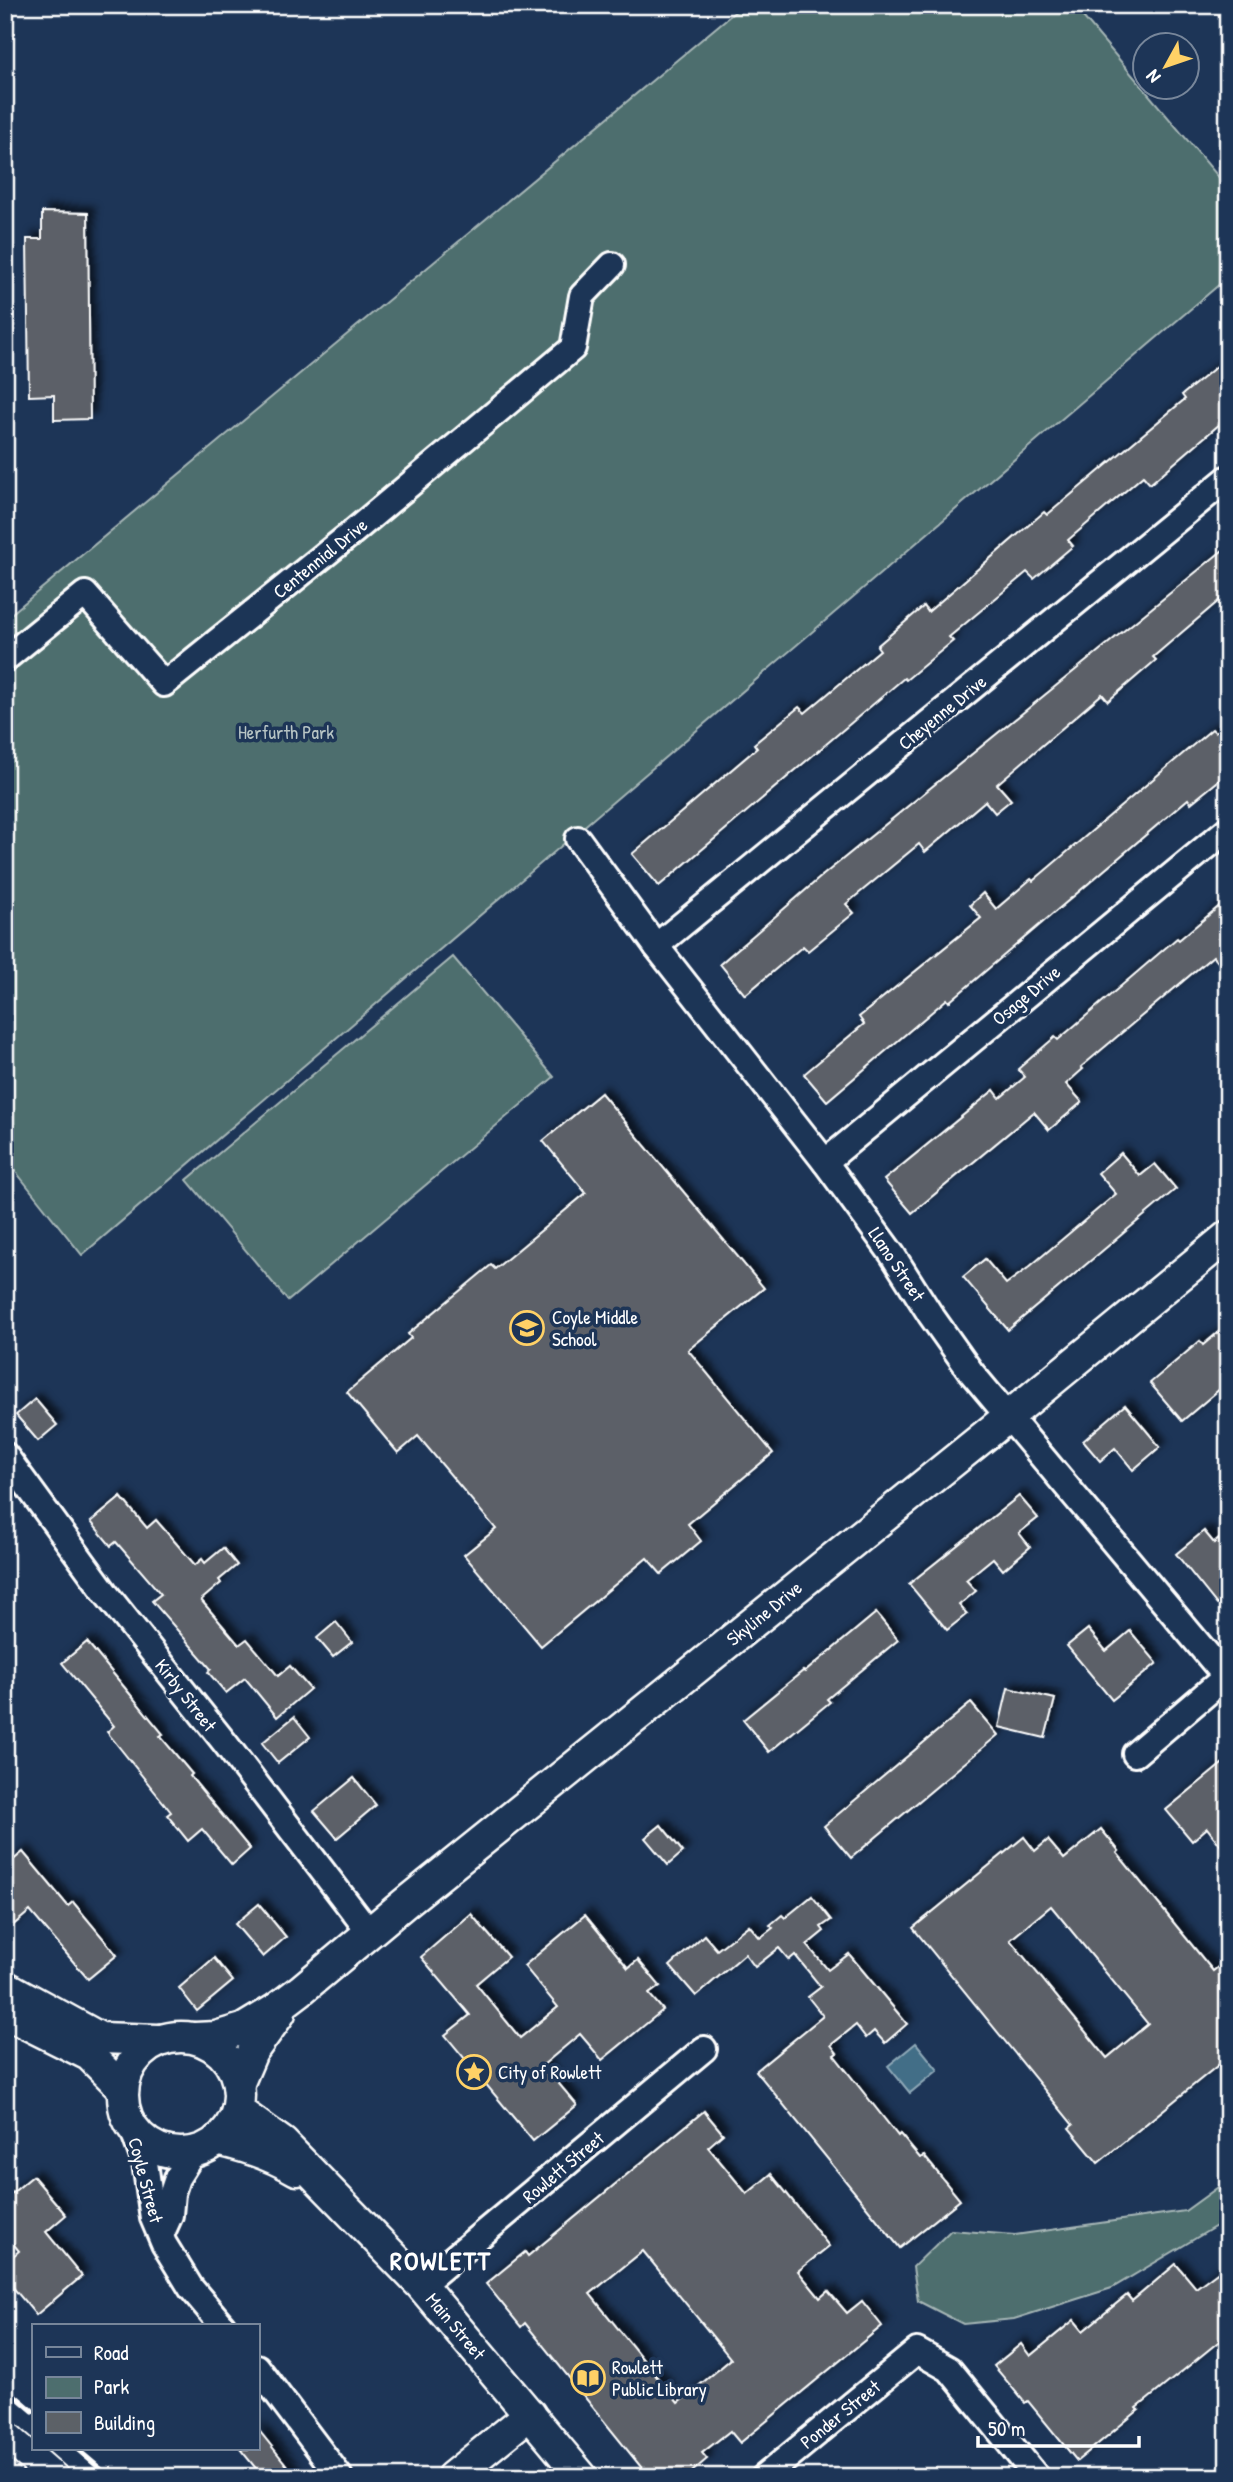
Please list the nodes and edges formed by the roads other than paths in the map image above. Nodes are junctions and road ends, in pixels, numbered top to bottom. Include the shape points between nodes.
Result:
1 (612, 265) dead end
2 (1228, 478) edge
3 (5, 659) edge
4 (1228, 829) edge
5 (578, 839) dead end
6 (656, 946) junction
7 (824, 1162) junction
8 (1228, 1237) edge
9 (1008, 1417) junction
10 (5, 1455) edge
11 (1227, 1677) edge
12 (1135, 1754) dead end
13 (370, 1933) junction
14 (5, 1986) edge
15 (301, 1990) junction
16 (5, 2013) edge
17 (195, 2038) junction
18 (159, 2040) junction
19 (704, 2049) dead end
20 (123, 2089) junction
21 (237, 2097) junction
22 (131, 2124) junction
23 (205, 2146) junction
24 (322, 2184) junction
25 (161, 2235) junction
26 (421, 2285) junction
27 (221, 2324) edge
28 (259, 2370) edge
29 (530, 2414) junction
30 (340, 2477) edge
31 (452, 2477) edge
32 (582, 2477) edge
33 (764, 2477) edge
34 (1037, 2477) edge

1 - 3 street, Centennial Drive via 582,296 573,348 164,684 85,594
2 - 6 street, Cheyenne Drive
4 - 7 street, Osage Drive
5 - 6 street, Llano Street
6 - 7 street, Llano Street
7 - 9 street, Llano Street via 971,1372
8 - 9 street, Skyline Drive
9 - 11 street, Llano Street
9 - 13 street, Skyline Drive
10 - 13 street, Kirby Street via 107,1595
11 - 12 street
13 - 15 street, Skyline Drive
14 - 18 street via 100,2038
15 - 17 street, Skyline Drive via 243,2029
15 - 21 street, Skyline Drive via 252,2052
16 - 20 street via 89,2055
17 - 18 street
17 - 21 street, Main Street via 211,2045 233,2069
18 - 20 street via 135,2059
19 - 26 street, Rowlett Street
20 - 22 street
21 - 23 street via 229,2127
21 - 24 street, Main Street
22 - 23 street, Main Street via 158,2148 175,2152
22 - 25 street, Coyle Street
23 - 24 street, Main Street via 244,2146
23 - 25 street, Coyle Street via 177,2178
24 - 26 street, Main Street
25 - 27 street, Coyle Street via 180,2273
26 - 29 street, Main Street
28 - 30 street
29 - 31 street
29 - 32 street, Main Street
33 - 34 street, Ponder Street via 917,2351 949,2370

